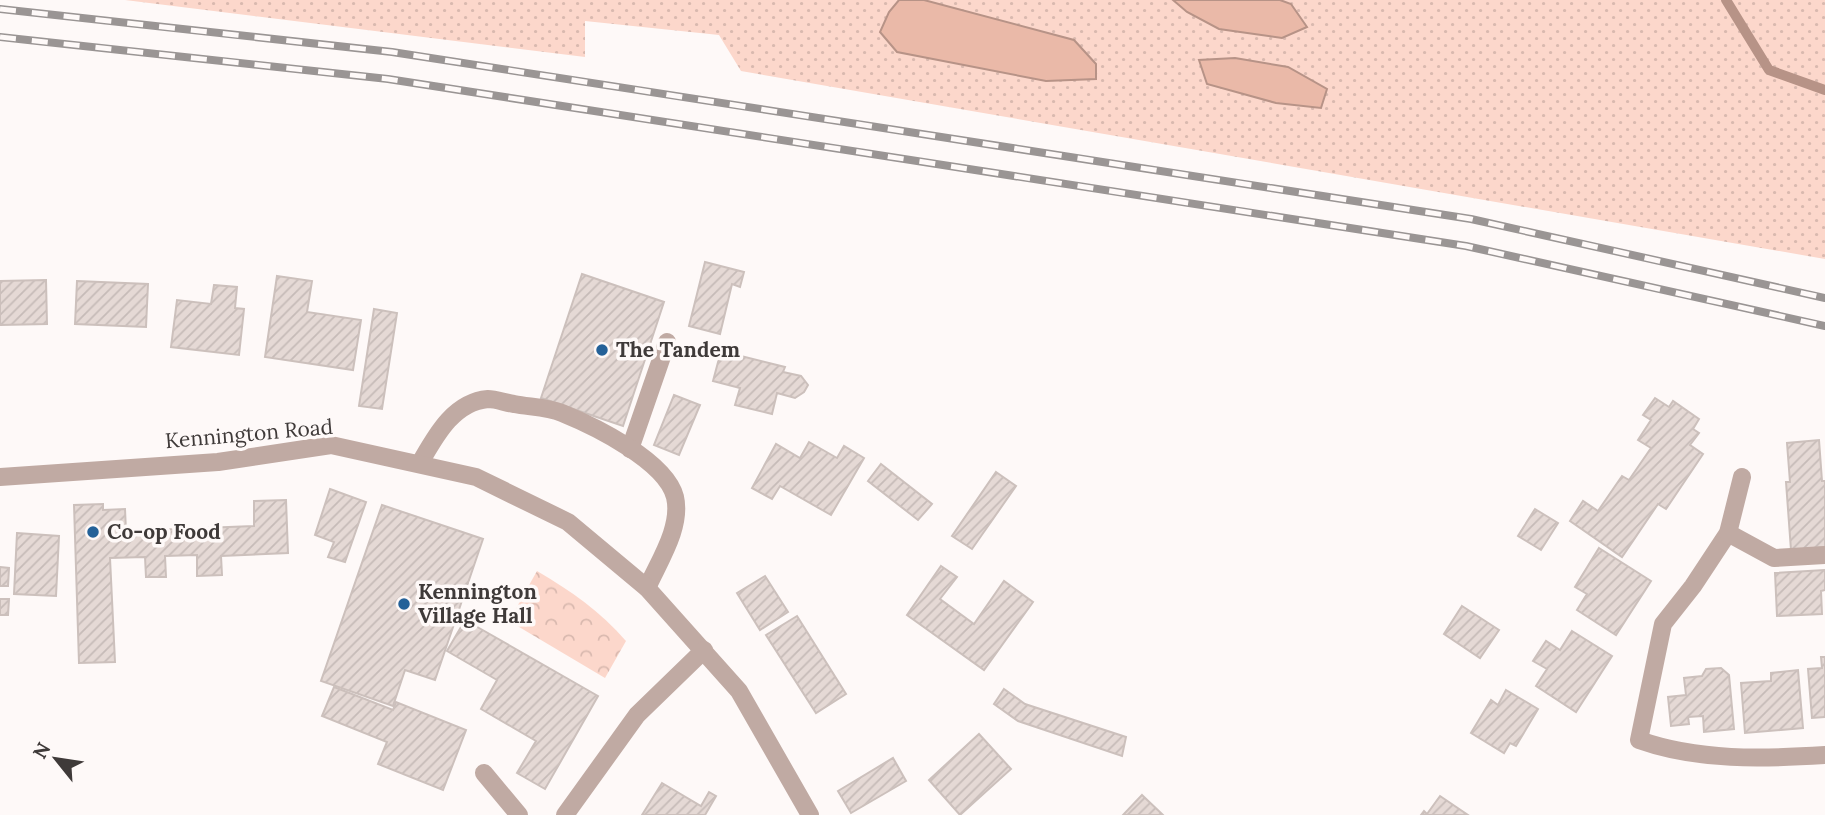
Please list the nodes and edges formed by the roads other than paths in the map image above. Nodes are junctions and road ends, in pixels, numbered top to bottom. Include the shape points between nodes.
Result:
1 (667, 342) dead end
2 (630, 449) junction
3 (421, 463) junction
4 (0, 477) edge
5 (1742, 477) dead end
6 (1728, 533) junction
7 (1825, 555) edge
8 (647, 588) junction
9 (704, 650) junction
10 (1825, 755) edge
11 (484, 774) dead end
12 (519, 815) edge
13 (565, 815) edge
14 (810, 815) edge

1 - 2 street
2 - 3 street via 559,411 487,399 461,409 441,427
2 - 8 street via 663,476 675,496 676,522
3 - 4 street, Kennington Road via 331,446 218,462
3 - 8 street, Kennington Road via 476,477 568,522
5 - 6 street
6 - 7 street via 1774,558
6 - 10 street via 1663,624 1639,740 1691,754
8 - 9 street, Kennington Road
9 - 13 street via 637,715
9 - 14 street, Kennington Road via 739,691
11 - 12 street

